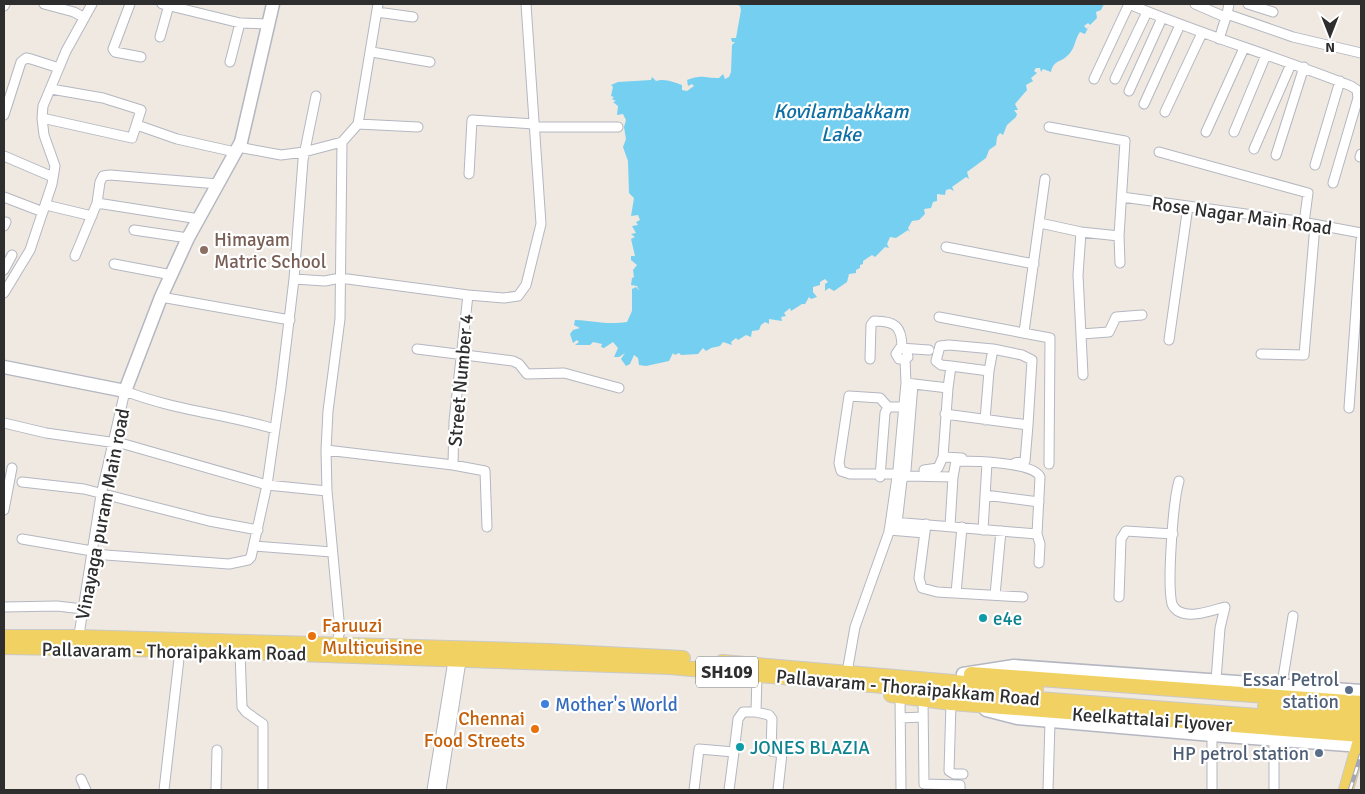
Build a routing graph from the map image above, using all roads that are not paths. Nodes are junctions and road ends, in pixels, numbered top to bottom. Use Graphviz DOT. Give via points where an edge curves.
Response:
graph roads {
  1 [pos="44,4"];
  2 [pos="92,4"];
  3 [pos="130,4"];
  4 [pos="165,4"];
  5 [pos="273,4"];
  6 [pos="526,4"];
  7 [pos="1194,4"];
  8 [pos="1229,4"];
  9 [pos="1248,4"];
  10 [pos="378,8"];
  11 [pos="1147,12"];
  12 [pos="1273,12"];
  13 [pos="1226,15"];
  14 [pos="83,17"];
  15 [pos="413,17"];
  16 [pos="1162,18"];
  17 [pos="240,23"];
  18 [pos="268,24"];
  19 [pos="1180,25"];
  20 [pos="1202,33"];
  21 [pos="160,37"];
  22 [pos="1219,39"];
  23 [pos="1244,48"];
  24 [pos="372,52"];
  25 [pos="1361,53"];
  26 [pos="1266,55"];
  27 [pos="141,57"];
  28 [pos="230,62"];
  29 [pos="430,62"];
  30 [pos="1291,64"];
  31 [pos="1304,67"];
  32 [pos="59,68"];
  33 [pos="1094,79"];
  34 [pos="1115,79"];
  35 [pos="1340,82"];
  36 [pos="51,89"];
  37 [pos="1130,91"];
  38 [pos="316,96"];
  39 [pos="1360,99"];
  40 [pos="1144,104"];
  41 [pos="1165,112"];
  42 [pos="4,115"];
  43 [pos="42,118"];
  44 [pos="358,124"];
  45 [pos="136,125"];
  46 [pos="534,126"];
  47 [pos="418,127"];
  48 [pos="618,127"];
  49 [pos="1049,127"];
  50 [pos="1206,132"];
  51 [pos="1234,132"];
  52 [pos="342,142"];
  53 [pos="237,149"];
  54 [pos="1254,149"];
  55 [pos="304,152"];
  56 [pos="1159,152"];
  57 [pos="1276,155"];
  58 [pos="4,156"];
  59 [pos="1315,165"];
  60 [pos="469,174"];
  61 [pos="53,177"];
  62 [pos="1045,179"];
  63 [pos="1333,183"];
  64 [pos="218,184"];
  65 [pos="4,197"];
  66 [pos="1122,197"];
  67 [pos="97,203"];
  68 [pos="1188,206"];
  69 [pos="45,208"];
  70 [pos="92,216"];
  71 [pos="199,218"];
  72 [pos="1040,223"];
  73 [pos="1304,223"];
  74 [pos="1316,224"];
  75 [pos="134,230"];
  76 [pos="1081,232"];
  77 [pos="1361,233"];
  78 [pos="1119,236"];
  79 [pos="188,238"];
  80 [pos="1361,240"];
  81 [pos="946,247"];
  82 [pos="12,255"];
  83 [pos="75,256"];
  84 [pos="1120,263"];
  85 [pos="114,264"];
  86 [pos="1034,264"];
  87 [pos="4,270"];
  88 [pos="172,275"];
  89 [pos="340,278"];
  90 [pos="294,279"];
  91 [pos="4,293"];
  92 [pos="468,295"];
  93 [pos="161,297"];
  94 [pos="1142,315"];
  95 [pos="939,317"];
  96 [pos="290,320"];
  97 [pos="1024,332"];
  98 [pos="1081,334"];
  99 [pos="1169,340"];
  100 [pos="904,348"];
  101 [pos="417,349"];
  102 [pos="993,349"];
  103 [pos="929,350"];
  104 [pos="461,354"];
  105 [pos="1261,354"];
  106 [pos="870,359"];
  107 [pos="4,366"];
  108 [pos="951,366"];
  109 [pos="989,371"];
  110 [pos="1083,375"];
  111 [pos="910,383"];
  112 [pos="619,388"];
  113 [pos="948,388"];
  114 [pos="125,391"];
  115 [pos="888,407"];
  116 [pos="904,407"];
  117 [pos="1348,408"];
  118 [pos="945,414"];
  119 [pos="985,420"];
  120 [pos="4,423"];
  121 [pos="1028,425"];
  122 [pos="275,429"];
  123 [pos="114,442"];
  124 [pos="326,450"];
  125 [pos="943,457"];
  126 [pos="987,462"];
  127 [pos="1049,464"];
  128 [pos="452,465"];
  129 [pos="12,468"];
  130 [pos="901,471"];
  131 [pos="880,475"];
  132 [pos="953,477"];
  133 [pos="1179,481"];
  134 [pos="22,482"];
  135 [pos="267,485"];
  136 [pos="327,491"];
  137 [pos="101,495"];
  138 [pos="985,495"];
  139 [pos="1039,502"];
  140 [pos="4,510"];
  141 [pos="892,525"];
  142 [pos="950,526"];
  143 [pos="487,527"];
  144 [pos="962,527"];
  145 [pos="926,528"];
  146 [pos="258,530"];
  147 [pos="983,530"];
  148 [pos="1001,531"];
  149 [pos="1037,534"];
  150 [pos="1173,534"];
  151 [pos="22,539"];
  152 [pos="254,546"];
  153 [pos="92,552"];
  154 [pos="332,552"];
  155 [pos="1039,563"];
  156 [pos="956,593"];
  157 [pos="995,596"];
  158 [pos="1023,597"];
  159 [pos="1119,597"];
  160 [pos="4,607"];
  161 [pos="83,610"];
  162 [pos="1293,616"];
  163 [pos="4,637"];
  164 [pos="78,643"];
  165 [pos="336,645"];
  166 [pos="4,647"];
  167 [pos="321,649"];
  168 [pos="180,650"];
  169 [pos="240,652"];
  170 [pos="457,661"];
  171 [pos="868,674"];
  172 [pos="964,674"];
  173 [pos="758,675"];
  174 [pos="849,680"];
  175 [pos="1216,680"];
  176 [pos="1282,684"];
  177 [pos="1361,691"];
  178 [pos="900,697"];
  179 [pos="923,700"];
  180 [pos="951,703"];
  181 [pos="1361,703"];
  182 [pos="967,704"];
  183 [pos="756,712"];
  184 [pos="1361,713"];
  185 [pos="923,717"];
  186 [pos="900,718"];
  187 [pos="1050,721"];
  188 [pos="1361,724"];
  189 [pos="1212,736"];
  190 [pos="1274,740"];
  191 [pos="1361,741"];
  192 [pos="217,750"];
  193 [pos="734,752"];
  194 [pos="1361,770"];
  195 [pos="964,774"];
  196 [pos="81,779"];
  197 [pos="86,790"];
  198 [pos="164,790"];
  199 [pos="216,790"];
  200 [pos="263,790"];
  201 [pos="432,790"];
  202 [pos="441,790"];
  203 [pos="694,790"];
  204 [pos="729,790"];
  205 [pos="778,790"];
  206 [pos="901,790"];
  207 [pos="960,790"];
  208 [pos="1048,790"];
  209 [pos="1212,790"];
  210 [pos="1274,790"];
  211 [pos="1346,790"];
  212 [pos="1355,790"];
  1 -- 14 [label="street"];
  2 -- 14 [label="street"];
  3 -- 27 [label="street" via="113,49"];
  4 -- 17 [label="street"];
  4 -- 21 [label="street"];
  5 -- 18 [label="street"];
  6 -- 46 [label="street"];
  7 -- 13 [label="street"];
  8 -- 13 [label="street"];
  9 -- 12 [label="street"];
  10 -- 15 [label="street"];
  10 -- 24 [label="street"];
  11 -- 16 [label="street"];
  11 -- 33 [label="street" via="1129,4"];
  11 -- 34 [label="street"];
  13 -- 22 [label="street"];
  13 -- 25 [label="street" via="1293,37"];
  14 -- 32 [label="street"];
  16 -- 19 [label="street"];
  16 -- 37 [label="street"];
  17 -- 18 [label="street"];
  17 -- 28 [label="street"];
  18 -- 53 [label="street"];
  19 -- 20 [label="street"];
  19 -- 40 [label="street"];
  20 -- 22 [label="street"];
  20 -- 41 [label="street"];
  22 -- 23 [label="street"];
  23 -- 26 [label="street"];
  23 -- 50 [label="street"];
  24 -- 29 [label="street"];
  24 -- 44 [label="street"];
  26 -- 30 [label="street"];
  26 -- 51 [label="street"];
  30 -- 31 [label="street"];
  30 -- 54 [label="street"];
  31 -- 35 [label="street"];
  31 -- 57 [label="street"];
  32 -- 36 [label="street"];
  32 -- 42 [label="street" via="26,58 21,62"];
  35 -- 39 [label="street" via="1357,90"];
  35 -- 59 [label="street"];
  36 -- 43 [label="street" via="43,106"];
  36 -- 45 [label="street" via="103,98 141,110"];
  38 -- 55 [label="street"];
  39 -- 63 [label="street"];
  43 -- 45 [label="street" via="132,138"];
  43 -- 61 [label="street" via="44,135 55,166"];
  44 -- 47 [label="street"];
  44 -- 52 [label="street"];
  45 -- 53 [label="street" via="177,139"];
  46 -- 48 [label="street"];
  46 -- 60 [label="street" via="472,120"];
  46 -- 92 [label="street" via="541,224 526,285 518,296"];
  49 -- 66 [label="street" via="1126,141"];
  52 -- 55 [label="street"];
  52 -- 89 [label="street"];
  53 -- 55 [label="street" via="281,155"];
  53 -- 64 [label="street"];
  55 -- 90 [label="street"];
  56 -- 73 [label="street" via="1308,193"];
  58 -- 61 [label="street"];
  61 -- 69 [label="street"];
  62 -- 72 [label="street"];
  64 -- 67 [label="street" via="103,176"];
  64 -- 71 [label="street"];
  65 -- 69 [label="street"];
  66 -- 68 [label="street, Rose Nagar Main Road"];
  66 -- 78 [label="street"];
  67 -- 70 [label="street"];
  67 -- 71 [label="street"];
  68 -- 73 [label="street, Rose Nagar Main Road"];
  68 -- 99 [label="street"];
  69 -- 70 [label="street"];
  69 -- 91 [label="street" via="30,250"];
  70 -- 83 [label="street"];
  71 -- 79 [label="street"];
  72 -- 76 [label="street"];
  72 -- 86 [label="street"];
  73 -- 74 [label="street, Rose Nagar Main Road"];
  74 -- 77 [label="street, Rose Nagar Main Road"];
  74 -- 105 [label="street" via="1304,354"];
  75 -- 79 [label="street"];
  76 -- 78 [label="street"];
  76 -- 98 [label="street" via="1078,276"];
  78 -- 84 [label="street"];
  79 -- 88 [label="street"];
  80 -- 117 [label="street"];
  81 -- 86 [label="street"];
  82 -- 87 [label="street"];
  85 -- 88 [label="street"];
  86 -- 97 [label="street"];
  88 -- 93 [label="street"];
  89 -- 90 [label="street" via="325,281"];
  89 -- 92 [label="street"];
  89 -- 124 [label="street" via="340,326"];
  90 -- 96 [label="street"];
  92 -- 104 [label="street, Street Number 4"];
  93 -- 96 [label="street"];
  93 -- 114 [label="street"];
  94 -- 98 [label="street" via="1116,317 1109,332"];
  95 -- 97 [label="street"];
  96 -- 122 [label="street"];
  97 -- 127 [label="street" via="1050,338"];
  98 -- 110 [label="street"];
  100 -- 103 [label="street"];
  100 -- 106 [label="street" via="896,326 890,321 874,321 871,325"];
  100 -- 111 [label="street" via="897,350 897,356 905,359"];
  101 -- 104 [label="street"];
  102 -- 108 [label="street" via="940,346 936,361"];
  102 -- 109 [label="street"];
  102 -- 121 [label="street" via="1022,354 1032,360"];
  104 -- 112 [label="street" via="512,361 528,374 564,373"];
  104 -- 128 [label="street, Street Number 4"];
  107 -- 114 [label="street"];
  108 -- 109 [label="street"];
  108 -- 113 [label="street"];
  109 -- 119 [label="street"];
  111 -- 113 [label="street"];
  111 -- 116 [label="street"];
  111 -- 130 [label="street"];
  113 -- 118 [label="street"];
  114 -- 122 [label="street"];
  114 -- 123 [label="street, Vinayaga puram Main road"];
  115 -- 116 [label="street"];
  115 -- 131 [label="street"];
  115 -- 131 [label="street" via="880,398 849,396 839,463 841,471 850,474"];
  116 -- 130 [label="street"];
  118 -- 119 [label="street"];
  118 -- 125 [label="street"];
  119 -- 121 [label="street"];
  120 -- 123 [label="street"];
  121 -- 125 [label="street" via="1024,463"];
  122 -- 135 [label="street"];
  123 -- 135 [label="street"];
  123 -- 137 [label="street, Vinayaga puram Main road"];
  124 -- 128 [label="street"];
  124 -- 136 [label="street"];
  125 -- 130 [label="street" via="938,468"];
  126 -- 132 [label="street" via="956,461"];
  126 -- 138 [label="street"];
  126 -- 139 [label="street" via="1037,471 1040,477"];
  128 -- 143 [label="street" via="485,471"];
  129 -- 140 [label="street"];
  130 -- 131 [label="street"];
  130 -- 141 [label="street"];
  132 -- 141 [label="street" via="905,476"];
  132 -- 142 [label="street"];
  133 -- 150 [label="street"];
  134 -- 137 [label="street" via="84,489"];
  135 -- 136 [label="street"];
  135 -- 146 [label="street"];
  136 -- 154 [label="street"];
  137 -- 146 [label="street"];
  137 -- 153 [label="street, Vinayaga puram Main road"];
  138 -- 139 [label="street"];
  138 -- 147 [label="street"];
  139 -- 149 [label="street"];
  141 -- 145 [label="street"];
  141 -- 174 [label="street" via="855,627"];
  142 -- 144 [label="street"];
  142 -- 145 [label="street"];
  144 -- 147 [label="street"];
  144 -- 156 [label="street"];
  145 -- 156 [label="street" via="919,578 922,588"];
  146 -- 152 [label="street"];
  147 -- 148 [label="street"];
  148 -- 149 [label="street"];
  148 -- 157 [label="street"];
  149 -- 155 [label="street"];
  150 -- 159 [label="street" via="1132,531 1123,534"];
  150 -- 175 [label="street" via="1170,590 1173,606 1180,612 1194,613 1225,606"];
  151 -- 153 [label="street"];
  152 -- 153 [label="street" via="248,560 229,564"];
  152 -- 154 [label="street"];
  153 -- 161 [label="street, Vinayaga puram Main road"];
  154 -- 165 [label="street" via="340,631"];
  156 -- 157 [label="street"];
  157 -- 158 [label="street"];
  160 -- 161 [label="street" via="57,606"];
  161 -- 164 [label="street, Vinayaga puram Main road"];
  162 -- 176 [label="street"];
  163 -- 164 [label="main road, Pallavaram - Thoraipakkam Road / SH109"];
  164 -- 166 [label="main road, Pallavaram - Thoraipakkam Road / SH109"];
  164 -- 167 [label="main road, Pallavaram - Thoraipakkam Road / SH109"];
  164 -- 168 [label="main road, Pallavaram - Thoraipakkam Road / SH109"];
  165 -- 167 [label="main road, Pallavaram - Thoraipakkam Road / SH109"];
  165 -- 174 [label="main road, Pallavaram - Thoraipakkam Road / SH109" via="666,657"];
  167 -- 169 [label="main road, Pallavaram - Thoraipakkam Road / SH109"];
  167 -- 170 [label="main road, Pallavaram - Thoraipakkam Road / SH109"];
  168 -- 169 [label="main road, Pallavaram - Thoraipakkam Road / SH109"];
  168 -- 198 [label="street"];
  169 -- 200 [label="street" via="242,706 263,724"];
  170 -- 173 [label="main road, Pallavaram - Thoraipakkam Road / SH109" via="670,666"];
  170 -- 201 [label="street"];
  170 -- 202 [label="street"];
  171 -- 172 [label="main road, Keelkattalai Flyover"];
  171 -- 174 [label="main road, Pallavaram - Thoraipakkam Road / SH109"];
  171 -- 184 [label="main road, Pallavaram - Thoraipakkam Road / SH109"];
  172 -- 175 [label="street" via="1014,666"];
  172 -- 181 [label="main road, Keelkattalai Flyover"];
  173 -- 174 [label="main road, Pallavaram - Thoraipakkam Road / SH109"];
  173 -- 183 [label="street"];
  174 -- 178 [label="main road, Keelkattalai Flyover"];
  174 -- 188 [label="main road, Pallavaram - Thoraipakkam Road / SH109"];
  175 -- 176 [label="street"];
  176 -- 177 [label="street"];
  178 -- 179 [label="main road, Keelkattalai Flyover"];
  178 -- 186 [label="street"];
  179 -- 180 [label="main road, Keelkattalai Flyover"];
  179 -- 185 [label="street"];
  180 -- 182 [label="main road, Keelkattalai Flyover"];
  180 -- 195 [label="street" via="949,771 950,774"];
  182 -- 187 [label="street" via="1017,718"];
  182 -- 191 [label="main road, Keelkattalai Flyover"];
  183 -- 193 [label="street" via="743,712 738,719"];
  183 -- 205 [label="street" via="772,719 771,751 782,754"];
  185 -- 186 [label="street"];
  185 -- 207 [label="street" via="924,784 960,785"];
  186 -- 206 [label="street"];
  187 -- 189 [label="street"];
  187 -- 208 [label="street"];
  189 -- 190 [label="street"];
  189 -- 209 [label="street"];
  190 -- 191 [label="street"];
  190 -- 210 [label="street"];
  191 -- 211 [label="main road"];
  192 -- 199 [label="street"];
  193 -- 203 [label="street" via="699,750"];
  193 -- 204 [label="street"];
  194 -- 212 [label="main road"];
  196 -- 197 [label="street"];
}
